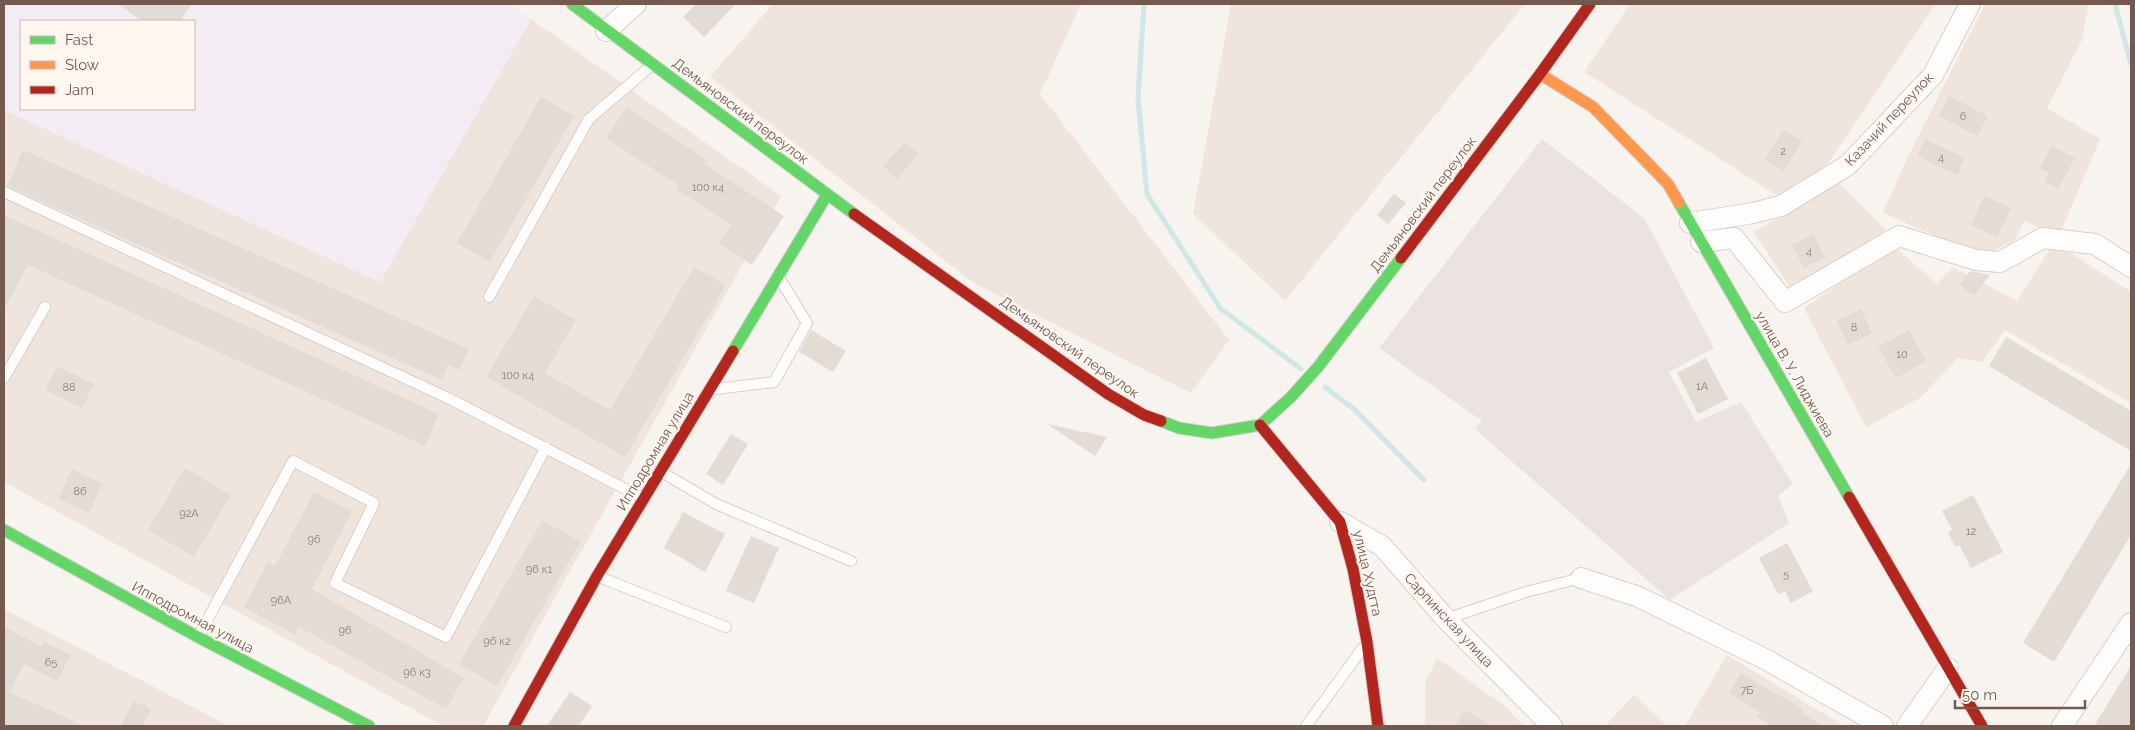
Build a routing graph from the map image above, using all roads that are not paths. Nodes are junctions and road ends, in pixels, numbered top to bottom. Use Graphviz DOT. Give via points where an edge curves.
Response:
graph roads {
  1 [pos="572,4"];
  2 [pos="636,4"];
  3 [pos="1590,4"];
  4 [pos="1970,4"];
  5 [pos="606,31"];
  6 [pos="653,64"];
  7 [pos="1540,74"];
  8 [pos="4,192"];
  9 [pos="827,195"];
  10 [pos="1690,223"];
  11 [pos="1701,242"];
  12 [pos="2131,268"];
  13 [pos="778,276"];
  14 [pos="489,297"];
  15 [pos="45,307"];
  16 [pos="4,378"];
  17 [pos="709,389"];
  18 [pos="1260,425"];
  19 [pos="546,446"];
  20 [pos="660,471"];
  21 [pos="644,498"];
  22 [pos="1340,522"];
  23 [pos="4,530"];
  24 [pos="851,561"];
  25 [pos="597,576"];
  26 [pos="1581,578"];
  27 [pos="1446,619"];
  28 [pos="2131,623"];
  29 [pos="726,627"];
  30 [pos="198,637"];
  31 [pos="1367,642"];
  32 [pos="1948,668"];
  33 [pos="369,726"];
  34 [pos="514,726"];
  35 [pos="1306,726"];
  36 [pos="1378,726"];
  37 [pos="1552,726"];
  38 [pos="1883,726"];
  39 [pos="1907,726"];
  40 [pos="1982,726"];
  41 [pos="2062,726"];
  1 -- 5 [label="main road, Демьяновский переулок"];
  2 -- 5 [label="street"];
  3 -- 7 [label="main road, Демьяновский переулок"];
  4 -- 10 [label="street, Казачий переулок" via="1933,75 1848,165 1781,206"];
  5 -- 6 [label="main road, Демьяновский переулок"];
  6 -- 9 [label="main road, Демьяновский переулок"];
  6 -- 14 [label="lane" via="589,119"];
  7 -- 10 [label="main road, улица В. У. Лиджиева" via="1593,107 1668,184"];
  7 -- 18 [label="main road, Демьяновский переулок" via="1318,367"];
  8 -- 19 [label="lane"];
  9 -- 13 [label="main road, Ипподромная улица"];
  9 -- 18 [label="main road, Демьяновский переулок" via="1108,394 1144,415 1179,428 1212,433"];
  10 -- 11 [label="main road, улица В. У. Лиджиева"];
  11 -- 12 [label="street" via="1734,238 1786,302 1898,236 1976,260 2000,262 2043,238 2094,244"];
  11 -- 32 [label="main road, улица В. У. Лиджиева"];
  13 -- 17 [label="main road, Ипподромная улица"];
  13 -- 17 [label="lane" via="807,323 774,382"];
  15 -- 16 [label="lane"];
  17 -- 20 [label="main road, Ипподромная улица"];
  18 -- 22 [label="main road, улица Худгта"];
  19 -- 21 [label="lane"];
  19 -- 30 [label="lane" via="446,637 335,582 374,503 293,461"];
  20 -- 21 [label="main road, Ипподромная улица"];
  20 -- 24 [label="lane" via="716,504"];
  21 -- 25 [label="main road, Ипподромная улица"];
  22 -- 27 [label="street, Сарпинская улица" via="1382,546"];
  22 -- 31 [label="main road, улица Худгта"];
  23 -- 30 [label="main road, Ипподромная улица"];
  25 -- 29 [label="lane"];
  25 -- 34 [label="main road, Ипподромная улица"];
  26 -- 27 [label="lane" via="1526,592"];
  26 -- 38 [label="street" via="1656,605 1765,659"];
  27 -- 37 [label="street, Сарпинская улица"];
  28 -- 41 [label="street"];
  30 -- 33 [label="main road, Ипподромная улица"];
  31 -- 35 [label="lane"];
  31 -- 36 [label="main road, улица Худгта"];
  32 -- 39 [label="street"];
  32 -- 40 [label="main road, улица В. У. Лиджиева"];
}
